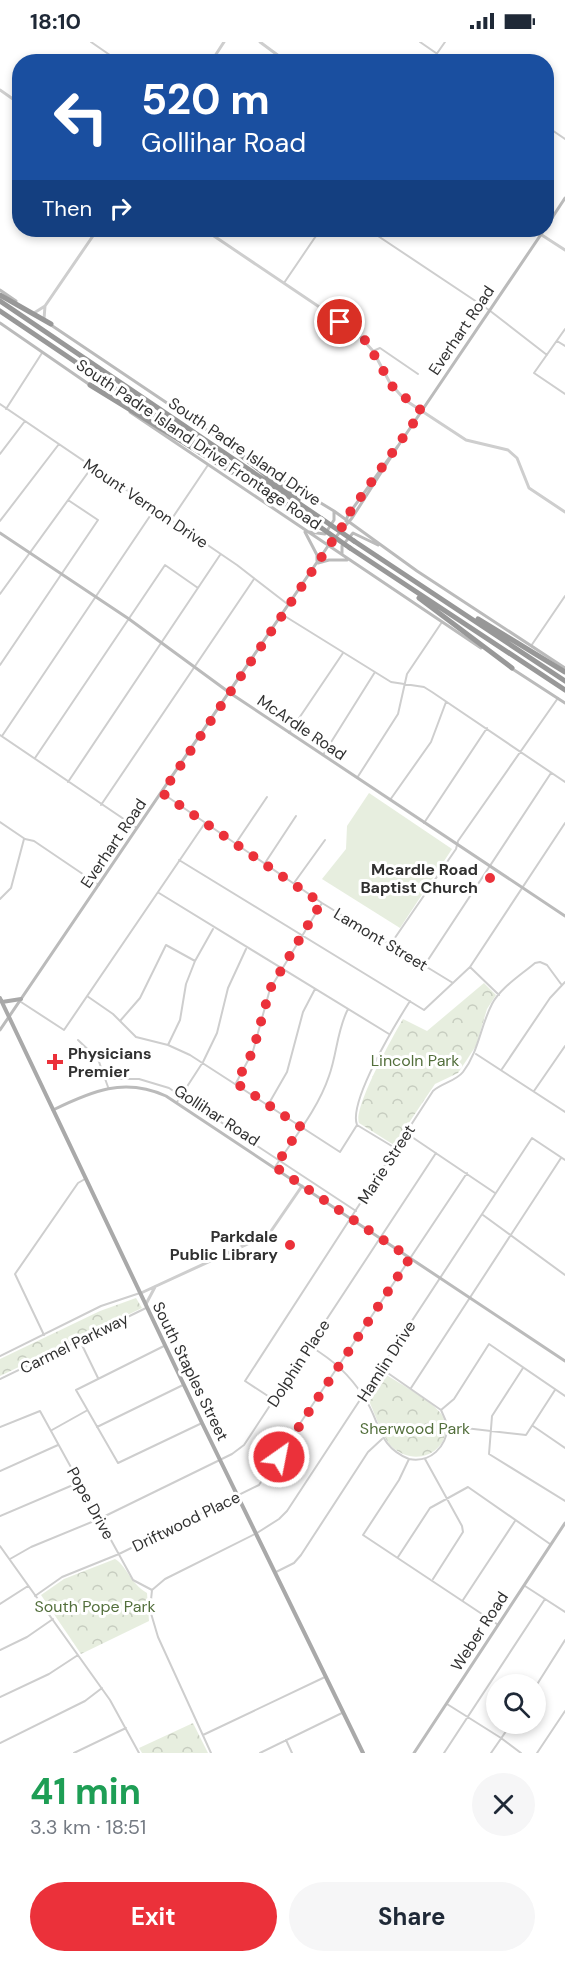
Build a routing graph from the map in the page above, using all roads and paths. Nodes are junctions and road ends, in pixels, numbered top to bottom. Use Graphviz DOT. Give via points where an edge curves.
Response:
graph roads {
  1 [pos="91,42"];
  2 [pos="260,42"];
  3 [pos="420,42"];
  4 [pos="445,42"];
  5 [pos="436,53"];
  6 [pos="108,54"];
  7 [pos="276,54"];
  8 [pos="564,201"];
  9 [pos="554,215"];
  10 [pos="93,237"];
  11 [pos="215,237"];
  12 [pos="315,237"];
  13 [pos="380,237"];
  14 [pos="539,237"];
  15 [pos="546,237"];
  16 [pos="565,250"];
  17 [pos="284,284"];
  18 [pos="0,290"];
  19 [pos="0,296"];
  20 [pos="0,301"];
  21 [pos="45,306"];
  22 [pos="489,310"];
  23 [pos="0,311"];
  24 [pos="33,314"];
  25 [pos="44,320"];
  26 [pos="0,323"];
  27 [pos="51,324"];
  28 [pos="565,328"];
  29 [pos="557,340"];
  30 [pos="565,346"];
  31 [pos="373,351"];
  32 [pos="43,352"];
  33 [pos="547,355"];
  34 [pos="418,374"];
  35 [pos="90,385"];
  36 [pos="565,394"];
  37 [pos="0,404"];
  38 [pos="6,409"];
  39 [pos="422,411"];
  40 [pos="25,421"];
  41 [pos="224,442"];
  42 [pos="59,444"];
  43 [pos="0,454"];
  44 [pos="208,464"];
  45 [pos="92,467"];
  46 [pos="68,500"];
  47 [pos="155,509"];
  48 [pos="293,509"];
  49 [pos="334,511"];
  50 [pos="565,512"];
  51 [pos="321,519"];
  52 [pos="171,520"];
  53 [pos="0,521"];
  54 [pos="346,521"];
  55 [pos="304,530"];
  56 [pos="0,533"];
  57 [pos="327,546"];
  58 [pos="29,552"];
  59 [pos="221,554"];
  60 [pos="392,554"];
  61 [pos="342,556"];
  62 [pos="349,560"];
  63 [pos="316,564"];
  64 [pos="374,565"];
  65 [pos="62,573"];
  66 [pos="254,579"];
  67 [pos="199,588"];
  68 [pos="0,594"];
  69 [pos="95,596"];
  70 [pos="565,596"];
  71 [pos="290,606"];
  72 [pos="283,615"];
  73 [pos="468,616"];
  74 [pos="129,619"];
  75 [pos="442,622"];
  76 [pos="163,643"];
  77 [pos="531,646"];
  78 [pos="344,652"];
  79 [pos="0,665"];
  80 [pos="195,668"];
  81 [pos="512,668"];
  82 [pos="565,670"];
  83 [pos="375,672"];
  84 [pos="565,681"];
  85 [pos="405,686"];
  86 [pos="565,690"];
  87 [pos="230,693"];
  88 [pos="558,698"];
  89 [pos="446,702"];
  90 [pos="565,703"];
  91 [pos="487,728"];
  92 [pos="289,733"];
  93 [pos="1,736"];
  94 [pos="520,752"];
  95 [pos="323,755"];
  96 [pos="35,758"];
  97 [pos="551,773"];
  98 [pos="357,778"];
  99 [pos="68,782"];
  100 [pos="565,782"];
  101 [pos="162,793"];
  102 [pos="267,797"];
  103 [pos="390,800"];
  104 [pos="101,805"];
  105 [pos="296,816"];
  106 [pos="0,822"];
  107 [pos="205,823"];
  108 [pos="424,823"];
  109 [pos="565,823"];
  110 [pos="137,828"];
  111 [pos="25,838"];
  112 [pos="324,840"];
  113 [pos="236,843"];
  114 [pos="457,844"];
  115 [pos="179,860"];
  116 [pos="265,863"];
  117 [pos="489,866"];
  118 [pos="294,883"];
  119 [pos="99,885"];
  120 [pos="522,887"];
  121 [pos="158,892"];
  122 [pos="0,899"];
  123 [pos="321,903"];
  124 [pos="565,916"];
  125 [pos="214,928"];
  126 [pos="303,935"];
  127 [pos="390,945"];
  128 [pos="246,949"];
  129 [pos="195,961"];
  130 [pos="424,966"];
  131 [pos="470,967"];
  132 [pos="282,969"];
  133 [pos="453,983"];
  134 [pos="563,983"];
  135 [pos="315,989"];
  136 [pos="499,994"];
  137 [pos="87,996"];
  138 [pos="1,1000"];
  139 [pos="20,1000"];
  140 [pos="410,1001"];
  141 [pos="348,1009"];
  142 [pos="9,1016"];
  143 [pos="120,1020"];
  144 [pos="0,1030"];
  145 [pos="389,1034"];
  146 [pos="78,1040"];
  147 [pos="168,1045"];
  148 [pos="565,1046"];
  149 [pos="476,1054"];
  150 [pos="203,1062"];
  151 [pos="501,1069"];
  152 [pos="106,1079"];
  153 [pos="236,1083"];
  154 [pos="108,1087"];
  155 [pos="534,1091"];
  156 [pos="181,1095"];
  157 [pos="177,1102"];
  158 [pos="268,1105"];
  159 [pos="52,1110"];
  160 [pos="565,1112"];
  161 [pos="357,1125"];
  162 [pos="301,1127"];
  163 [pos="236,1132"];
  164 [pos="406,1133"];
  165 [pos="232,1139"];
  166 [pos="394,1148"];
  167 [pos="436,1153"];
  168 [pos="561,1158"];
  169 [pos="565,1160"];
  170 [pos="279,1161"];
  171 [pos="275,1167"];
  172 [pos="467,1173"];
  173 [pos="300,1174"];
  174 [pos="86,1179"];
  175 [pos="296,1181"];
  176 [pos="302,1186"];
  177 [pos="495,1193"];
  178 [pos="334,1197"];
  179 [pos="329,1204"];
  180 [pos="356,1211"];
  181 [pos="482,1214"];
  182 [pos="351,1219"];
  183 [pos="511,1233"];
  184 [pos="381,1237"];
  185 [pos="410,1258"];
  186 [pos="565,1275"];
  187 [pos="440,1278"];
  188 [pos="156,1286"];
  189 [pos="141,1293"];
  190 [pos="469,1299"];
  191 [pos="146,1306"];
  192 [pos="44,1335"];
  193 [pos="80,1341"];
  194 [pos="166,1346"];
  195 [pos="310,1346"];
  196 [pos="0,1356"];
  197 [pos="565,1361"];
  198 [pos="340,1365"];
  199 [pos="523,1368"];
  200 [pos="381,1369"];
  201 [pos="98,1378"];
  202 [pos="0,1379"];
  203 [pos="184,1384"];
  204 [pos="411,1388"];
  205 [pos="556,1390"];
  206 [pos="363,1395"];
  207 [pos="565,1396"];
  208 [pos="274,1401"];
  209 [pos="87,1410"];
  210 [pos="441,1410"];
  211 [pos="202,1423"];
  212 [pos="448,1426"];
  213 [pos="533,1426"];
  214 [pos="0,1427"];
  215 [pos="97,1427"];
  216 [pos="52,1430"];
  217 [pos="491,1431"];
  218 [pos="382,1439"];
  219 [pos="58,1445"];
  220 [pos="565,1448"];
  221 [pos="221,1459"];
  222 [pos="409,1459"];
  223 [pos="425,1459"];
  224 [pos="0,1470"];
  225 [pos="80,1482"];
  226 [pos="239,1496"];
  227 [pos="447,1497"];
  228 [pos="565,1501"];
  229 [pos="0,1516"];
  230 [pos="99,1519"];
  231 [pos="515,1521"];
  232 [pos="565,1523"];
  233 [pos="257,1533"];
  234 [pos="550,1544"];
  235 [pos="0,1546"];
  236 [pos="6,1554"];
  237 [pos="119,1554"];
  238 [pos="0,1557"];
  239 [pos="398,1557"];
  240 [pos="10,1559"];
  241 [pos="276,1572"];
  242 [pos="432,1580"];
  243 [pos="28,1586"];
  244 [pos="525,1586"];
  245 [pos="152,1590"];
  246 [pos="35,1596"];
  247 [pos="545,1599"];
  248 [pos="463,1600"];
  249 [pos="0,1604"];
  250 [pos="565,1612"];
  251 [pos="53,1619"];
  252 [pos="497,1624"];
  253 [pos="565,1640"];
  254 [pos="0,1650"];
  255 [pos="78,1655"];
  256 [pos="544,1674"];
  257 [pos="326,1677"];
  258 [pos="102,1688"];
  259 [pos="0,1697"];
  260 [pos="447,1704"];
  261 [pos="565,1711"];
  262 [pos="344,1712"];
  263 [pos="467,1717"];
  264 [pos="126,1728"];
  265 [pos="504,1734"];
  266 [pos="203,1735"];
  267 [pos="501,1738"];
  268 [pos="286,1740"];
  269 [pos="0,1743"];
  270 [pos="74,1753"];
  271 [pos="138,1753"];
  272 [pos="212,1753"];
  273 [pos="260,1753"];
  274 [pos="292,1753"];
  275 [pos="363,1753"];
  276 [pos="414,1753"];
  277 [pos="444,1753"];
  278 [pos="491,1753"];
  279 [pos="521,1753"];
  280 [pos="537,1753"];
  1 -- 6 [label="street"];
  2 -- 7 [label="street"];
  3 -- 5 [label="street"];
  4 -- 5 [label="street"];
  8 -- 9 [label="main road, Everhart Road"];
  10 -- 21 [label="street"];
  11 -- 17 [label="street"];
  12 -- 17 [label="street"];
  13 -- 22 [label="street"];
  14 -- 22 [label="main road, Everhart Road"];
  15 -- 16 [label="street"];
  17 -- 31 [label="street" via="355,331"];
  18 -- 24 [label="main road, South Padre Island Drive Frontage Road"];
  19 -- 27 [label="highway"];
  20 -- 51 [label="highway, South Padre Island Drive"];
  21 -- 24 [label="street"];
  21 -- 25 [label="street"];
  22 -- 33 [label="street"];
  22 -- 39 [label="main road, Everhart Road"];
  23 -- 48 [label="highway, South Padre Island Drive"];
  24 -- 25 [label="main road, South Padre Island Drive Frontage Road"];
  25 -- 27 [label="main road, South Padre Island Drive Frontage Road"];
  26 -- 32 [label="main road, South Padre Island Drive Frontage Road"];
  27 -- 41 [label="main road, South Padre Island Drive Frontage Road"];
  28 -- 29 [label="street"];
  29 -- 30 [label="street"];
  29 -- 33 [label="street"];
  31 -- 34 [label="street" via="380,348"];
  31 -- 39 [label="street" via="394,389"];
  32 -- 35 [label="main road, South Padre Island Drive Frontage Road"];
  32 -- 38 [label="street"];
  33 -- 36 [label="street" via="534,373"];
  35 -- 44 [label="main road, South Padre Island Drive Frontage Road"];
  35 -- 48 [label="highway"];
  37 -- 38 [label="street, Mount Vernon Drive"];
  38 -- 40 [label="street, Mount Vernon Drive"];
  39 -- 50 [label="street" via="470,442 508,450 517,458 529,488"];
  39 -- 54 [label="main road, Everhart Road"];
  40 -- 42 [label="street, Mount Vernon Drive"];
  40 -- 43 [label="street"];
  41 -- 49 [label="main road, South Padre Island Drive Frontage Road"];
  41 -- 51 [label="highway"];
  42 -- 45 [label="street, Mount Vernon Drive"];
  42 -- 53 [label="street"];
  44 -- 52 [label="street"];
  44 -- 55 [label="main road, South Padre Island Drive Frontage Road"];
  45 -- 46 [label="street"];
  45 -- 47 [label="street, Mount Vernon Drive"];
  46 -- 58 [label="street"];
  46 -- 65 [label="street" via="98,520"];
  47 -- 52 [label="street, Mount Vernon Drive"];
  47 -- 69 [label="street"];
  48 -- 64 [label="highway, South Padre Island Drive, bridge"];
  49 -- 54 [label="main road, South Padre Island Drive Frontage Road"];
  49 -- 55 [label="main road" via="335,518 325,534"];
  51 -- 73 [label="highway, South Padre Island Drive, bridge"];
  52 -- 59 [label="street, Mount Vernon Drive"];
  54 -- 57 [label="main road, Everhart Road"];
  54 -- 60 [label="main road, South Padre Island Drive Frontage Road"];
  55 -- 57 [label="main road, South Padre Island Drive Frontage Road"];
  55 -- 63 [label="main road" via="317,555"];
  56 -- 58 [label="main road, McArdle Road"];
  57 -- 61 [label="main road, South Padre Island Drive Frontage Road"];
  57 -- 63 [label="main road, Everhart Road"];
  58 -- 65 [label="main road, McArdle Road"];
  58 -- 68 [label="street"];
  59 -- 66 [label="street, Mount Vernon Drive"];
  59 -- 67 [label="street"];
  60 -- 61 [label="main road" via="353,533 342,546"];
  60 -- 77 [label="main road, South Padre Island Drive Frontage Road"];
  61 -- 62 [label="main road, South Padre Island Drive Frontage Road"];
  62 -- 63 [label="main road"];
  62 -- 75 [label="main road, South Padre Island Drive Frontage Road"];
  63 -- 71 [label="main road, Everhart Road"];
  64 -- 81 [label="highway"];
  64 -- 86 [label="highway, South Padre Island Drive"];
  65 -- 69 [label="main road, McArdle Road"];
  65 -- 79 [label="street"];
  66 -- 71 [label="street, Mount Vernon Drive"];
  66 -- 80 [label="street"];
  67 -- 74 [label="street" via="165,565"];
  67 -- 76 [label="street"];
  69 -- 74 [label="main road, McArdle Road"];
  69 -- 93 [label="street"];
  70 -- 77 [label="street"];
  71 -- 72 [label="main road, Everhart Road"];
  72 -- 78 [label="street"];
  72 -- 87 [label="main road, Everhart Road"];
  73 -- 82 [label="highway"];
  73 -- 84 [label="highway, South Padre Island Drive"];
  74 -- 76 [label="main road, McArdle Road"];
  74 -- 96 [label="street"];
  75 -- 81 [label="main road, South Padre Island Drive Frontage Road"];
  75 -- 85 [label="street" via="407,674"];
  76 -- 80 [label="main road, McArdle Road"];
  76 -- 99 [label="street"];
  77 -- 82 [label="main road, South Padre Island Drive Frontage Road"];
  78 -- 83 [label="street"];
  78 -- 92 [label="street"];
  80 -- 87 [label="main road, McArdle Road"];
  80 -- 104 [label="street"];
  81 -- 88 [label="main road, South Padre Island Drive Frontage Road"];
  83 -- 85 [label="street"];
  83 -- 95 [label="street"];
  85 -- 89 [label="street" via="424,687"];
  85 -- 98 [label="street" via="398,714"];
  87 -- 92 [label="main road, McArdle Road"];
  87 -- 101 [label="main road, Everhart Road"];
  88 -- 90 [label="main road, South Padre Island Drive Frontage Road"];
  88 -- 94 [label="street"];
  89 -- 91 [label="street"];
  89 -- 103 [label="street" via="430,742"];
  91 -- 94 [label="street"];
  91 -- 108 [label="street"];
  92 -- 95 [label="main road, McArdle Road"];
  93 -- 96 [label="street"];
  94 -- 97 [label="street"];
  94 -- 114 [label="street"];
  95 -- 98 [label="main road, McArdle Road"];
  96 -- 99 [label="street"];
  97 -- 100 [label="street"];
  97 -- 117 [label="street"];
  98 -- 103 [label="main road, McArdle Road"];
  99 -- 104 [label="street"];
  101 -- 107 [label="street, Lamont Street"];
  101 -- 110 [label="main road, Everhart Road"];
  102 -- 113 [label="street"];
  103 -- 108 [label="main road, McArdle Road"];
  104 -- 110 [label="street"];
  105 -- 116 [label="street"];
  106 -- 111 [label="street"];
  107 -- 113 [label="street, Lamont Street"];
  107 -- 115 [label="street"];
  108 -- 114 [label="main road, McArdle Road"];
  109 -- 120 [label="street"];
  110 -- 119 [label="main road, Everhart Road"];
  111 -- 119 [label="street"];
  111 -- 122 [label="street" via="11,888"];
  112 -- 118 [label="street"];
  113 -- 116 [label="street, Lamont Street"];
  114 -- 117 [label="main road, McArdle Road"];
  114 -- 127 [label="street"];
  115 -- 121 [label="street"];
  115 -- 126 [label="street"];
  116 -- 118 [label="street, Lamont Street"];
  117 -- 120 [label="main road, McArdle Road"];
  117 -- 130 [label="street"];
  118 -- 123 [label="street, Lamont Street"];
  119 -- 139 [label="main road, Everhart Road"];
  120 -- 124 [label="main road, McArdle Road"];
  120 -- 131 [label="street"];
  121 -- 125 [label="street"];
  121 -- 137 [label="street"];
  123 -- 126 [label="street"];
  123 -- 127 [label="street, Lamont Street"];
  125 -- 128 [label="street"];
  125 -- 129 [label="street"];
  126 -- 132 [label="street"];
  126 -- 140 [label="street"];
  127 -- 130 [label="street, Lamont Street"];
  128 -- 132 [label="street"];
  128 -- 150 [label="street"];
  129 -- 143 [label="street" via="166,945 140,998"];
  129 -- 147 [label="street" via="186,984 180,1020"];
  130 -- 133 [label="street, Lamont Street"];
  131 -- 133 [label="street"];
  131 -- 136 [label="street"];
  132 -- 135 [label="street"];
  132 -- 153 [label="street" via="266,1000 253,1051"];
  133 -- 140 [label="street" via="424,1010"];
  134 -- 136 [label="street, Marie Street" via="540,962"];
  134 -- 151 [label="street"];
  135 -- 141 [label="street"];
  135 -- 158 [label="street" via="303,1012 288,1072"];
  136 -- 149 [label="street, Marie Street"];
  137 -- 139 [label="street" via="64,1030"];
  137 -- 143 [label="street"];
  138 -- 139 [label="main road"];
  138 -- 142 [label="main road, South Staples Street"];
  139 -- 142 [label="main road, Everhart Road"];
  140 -- 145 [label="street"];
  141 -- 145 [label="street"];
  141 -- 162 [label="street" via="329,1075"];
  142 -- 144 [label="main road, Everhart Road"];
  142 -- 159 [label="main road, South Staples Street"];
  143 -- 147 [label="street" via="136,1037"];
  145 -- 161 [label="street" via="355,1113"];
  146 -- 152 [label="street" via="96,1057"];
  147 -- 150 [label="street"];
  148 -- 155 [label="street"];
  149 -- 151 [label="street"];
  149 -- 164 [label="street, Marie Street" via="461,1075 432,1091"];
  150 -- 153 [label="street"];
  150 -- 156 [label="street"];
  151 -- 155 [label="street"];
  152 -- 154 [label="street"];
  152 -- 156 [label="street" via="146,1080"];
  153 -- 158 [label="street"];
  154 -- 157 [label="main road, Gollihar Road" via="140,1087"];
  154 -- 159 [label="main road, Gollihar Road"];
  155 -- 160 [label="street"];
  156 -- 157 [label="street"];
  156 -- 163 [label="street"];
  157 -- 165 [label="main road, Gollihar Road"];
  158 -- 162 [label="street"];
  159 -- 174 [label="main road, South Staples Street"];
  161 -- 162 [label="street" via="340,1152"];
  161 -- 166 [label="street"];
  162 -- 170 [label="street"];
  163 -- 165 [label="street"];
  163 -- 170 [label="street"];
  164 -- 166 [label="street, Marie Street"];
  164 -- 167 [label="street"];
  165 -- 171 [label="main road, Gollihar Road"];
  166 -- 180 [label="street, Marie Street"];
  167 -- 172 [label="street"];
  167 -- 184 [label="street, Dolphin Place"];
  168 -- 169 [label="street"];
  168 -- 177 [label="street, Hamlin Drive" via="532,1138"];
  168 -- 183 [label="street"];
  170 -- 171 [label="street"];
  170 -- 173 [label="street"];
  171 -- 175 [label="main road, Gollihar Road"];
  172 -- 177 [label="street"];
  172 -- 185 [label="street, Driftwood Place"];
  173 -- 175 [label="street"];
  173 -- 178 [label="street"];
  174 -- 189 [label="main road, South Staples Street"];
  174 -- 192 [label="street" via="78,1183 15,1274"];
  175 -- 176 [label="main road, Gollihar Road"];
  176 -- 179 [label="main road, Gollihar Road"];
  176 -- 188 [label="street, Carmel Parkway" via="269,1234"];
  177 -- 181 [label="street, Hamlin Drive"];
  178 -- 179 [label="street"];
  178 -- 180 [label="street"];
  179 -- 182 [label="main road, Gollihar Road"];
  180 -- 182 [label="street, Marie Street"];
  181 -- 183 [label="street"];
  181 -- 187 [label="street, Hamlin Drive"];
  182 -- 184 [label="main road, Gollihar Road"];
  182 -- 208 [label="street, Marie Street" via="245,1381"];
  183 -- 186 [label="street" via="524,1247"];
  183 -- 190 [label="street"];
  184 -- 185 [label="main road, Gollihar Road"];
  184 -- 195 [label="street, Dolphin Place"];
  185 -- 187 [label="main road, Gollihar Road"];
  185 -- 198 [label="street, Driftwood Place"];
  187 -- 190 [label="main road, Gollihar Road"];
  187 -- 200 [label="street, Hamlin Drive"];
  188 -- 189 [label="street, Carmel Parkway"];
  188 -- 191 [label="street"];
  189 -- 191 [label="main road, South Staples Street"];
  189 -- 192 [label="street, Carmel Parkway" via="101,1306"];
  190 -- 197 [label="main road, Gollihar Road"];
  190 -- 204 [label="street"];
  191 -- 193 [label="street, Carmel Parkway"];
  191 -- 194 [label="main road, South Staples Street"];
  192 -- 196 [label="street, Carmel Parkway"];
  193 -- 201 [label="street"];
  193 -- 202 [label="street, Carmel Parkway"];
  194 -- 201 [label="street"];
  194 -- 203 [label="main road, South Staples Street"];
  195 -- 198 [label="street"];
  195 -- 208 [label="street, Dolphin Place"];
  198 -- 206 [label="street"];
  198 -- 226 [label="street, Driftwood Place" via="267,1475 259,1485"];
  199 -- 205 [label="street"];
  199 -- 210 [label="street" via="489,1344 454,1398"];
  199 -- 217 [label="street" via="495,1407"];
  200 -- 204 [label="street"];
  200 -- 206 [label="street, Hamlin Drive"];
  201 -- 209 [label="street" via="76,1390"];
  203 -- 211 [label="main road, South Staples Street"];
  203 -- 215 [label="street"];
  204 -- 210 [label="street"];
  205 -- 207 [label="street"];
  205 -- 213 [label="street"];
  206 -- 218 [label="street"];
  206 -- 233 [label="street, Hamlin Drive" via="287,1511"];
  208 -- 221 [label="street, Dolphin Place" via="244,1446"];
  209 -- 215 [label="street"];
  209 -- 216 [label="street"];
  210 -- 212 [label="street"];
  211 -- 215 [label="street" via="118,1463"];
  211 -- 221 [label="main road, South Staples Street"];
  212 -- 217 [label="street"];
  212 -- 223 [label="street" via="441,1446"];
  213 -- 217 [label="street" via="526,1435"];
  213 -- 220 [label="street"];
  214 -- 216 [label="street, Pope Drive" via="40,1411"];
  216 -- 219 [label="street, Pope Drive"];
  217 -- 228 [label="street" via="489,1454"];
  218 -- 222 [label="street" via="390,1449"];
  218 -- 241 [label="street" via="368,1452 301,1555"];
  219 -- 224 [label="street"];
  219 -- 225 [label="street, Pope Drive"];
  221 -- 226 [label="main road, South Staples Street"];
  221 -- 230 [label="street, Dolphin Place"];
  222 -- 223 [label="street"];
  222 -- 239 [label="street" via="363,1534"];
  223 -- 227 [label="street"];
  225 -- 229 [label="street"];
  225 -- 230 [label="street, Pope Drive"];
  226 -- 233 [label="main road, South Staples Street"];
  226 -- 237 [label="street, Driftwood Place"];
  227 -- 231 [label="street" via="468,1487"];
  227 -- 239 [label="street" via="430,1508"];
  227 -- 242 [label="street" via="463,1532"];
  230 -- 237 [label="street, Pope Drive"];
  230 -- 240 [label="street, Dolphin Place" via="58,1534"];
  231 -- 234 [label="street"];
  231 -- 248 [label="street"];
  232 -- 234 [label="main road, Weber Road"];
  233 -- 241 [label="main road, South Staples Street"];
  233 -- 245 [label="street, Hamlin Drive" via="165,1579"];
  234 -- 244 [label="main road, Weber Road"];
  235 -- 236 [label="street"];
  236 -- 238 [label="street"];
  236 -- 240 [label="street"];
  237 -- 245 [label="street, Pope Drive" via="133,1580"];
  237 -- 246 [label="street, Driftwood Place" via="62,1577"];
  239 -- 242 [label="street"];
  240 -- 243 [label="street"];
  241 -- 257 [label="main road, South Staples Street"];
  242 -- 248 [label="street"];
  243 -- 246 [label="street"];
  243 -- 249 [label="street"];
  244 -- 247 [label="street"];
  244 -- 252 [label="main road, Weber Road"];
  245 -- 266 [label="street" via="152,1620"];
  246 -- 251 [label="street"];
  247 -- 250 [label="street"];
  247 -- 263 [label="street"];
  248 -- 252 [label="street"];
  251 -- 254 [label="street"];
  251 -- 255 [label="street"];
  252 -- 260 [label="main road, Weber Road"];
  253 -- 256 [label="street"];
  255 -- 258 [label="street"];
  255 -- 259 [label="street"];
  257 -- 262 [label="main road, South Staples Street"];
  257 -- 266 [label="street"];
  258 -- 264 [label="street"];
  258 -- 269 [label="street" via="85,1701"];
  260 -- 263 [label="street"];
  260 -- 276 [label="main road, Weber Road"];
  261 -- 280 [label="street"];
  262 -- 268 [label="street"];
  262 -- 275 [label="main road, South Staples Street"];
  263 -- 267 [label="street"];
  263 -- 277 [label="street"];
  264 -- 270 [label="street"];
  264 -- 271 [label="street"];
  265 -- 267 [label="street"];
  266 -- 272 [label="street"];
  267 -- 278 [label="street"];
  267 -- 279 [label="street"];
  268 -- 273 [label="street"];
  268 -- 274 [label="street"];
}
